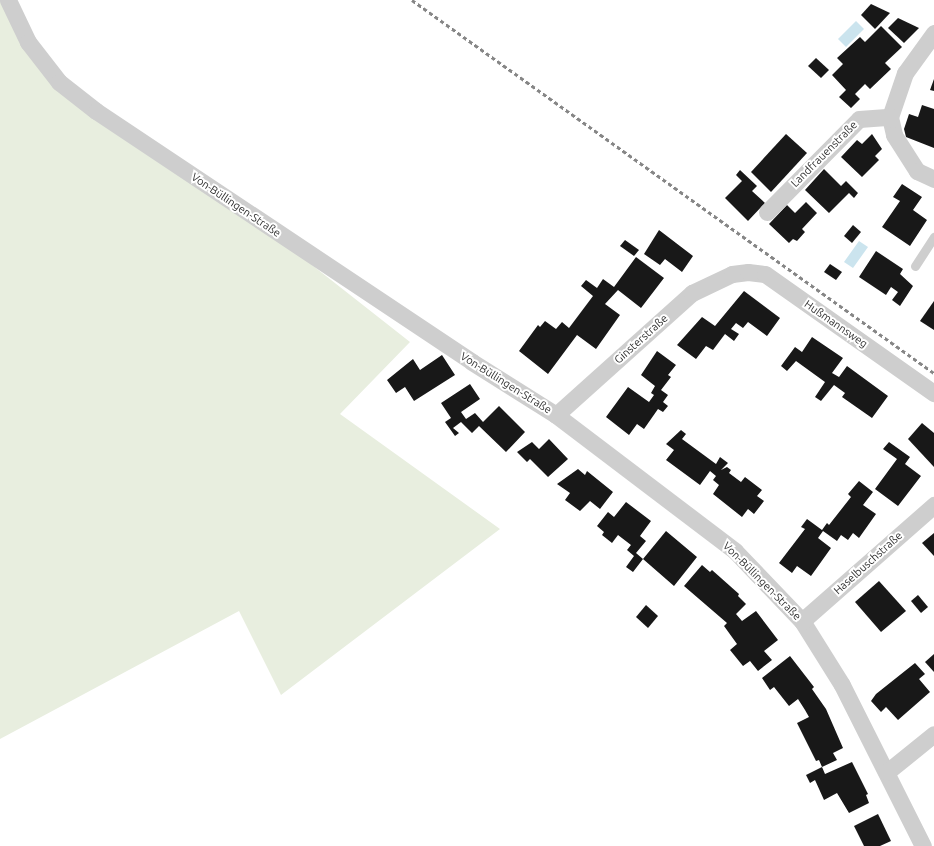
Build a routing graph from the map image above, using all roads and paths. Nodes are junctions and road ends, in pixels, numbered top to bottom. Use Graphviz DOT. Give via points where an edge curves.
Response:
graph roads {
  1 [pos="8,0"];
  2 [pos="934,33"];
  3 [pos="890,118"];
  4 [pos="934,179"];
  5 [pos="767,212"];
  6 [pos="934,238"];
  7 [pos="915,266"];
  8 [pos="732,274"];
  9 [pos="934,392"];
  10 [pos="556,415"];
  11 [pos="934,505"];
  12 [pos="802,621"];
  13 [pos="934,734"];
  14 [pos="887,772"];
  15 [pos="923,846"];
  1 -- 10 [label="street, Von-Büllingen-Straße" via="28,42 59,82 96,111 472,362"];
  2 -- 3 [label="street" via="905,73"];
  3 -- 4 [label="street" via="894,135 917,171"];
  3 -- 5 [label="street, Landfrauenstraße" via="859,119"];
  6 -- 7 [label="lane"];
  8 -- 9 [label="street, Hußmannsweg" via="765,274"];
  8 -- 10 [label="street, Ginsterstraße" via="692,293"];
  10 -- 12 [label="street, Von-Büllingen-Straße" via="735,550"];
  11 -- 12 [label="street, Haselbuschstraße"];
  12 -- 14 [label="street, Von-Büllingen-Straße" via="842,685"];
  13 -- 14 [label="street"];
  14 -- 15 [label="street, Von-Büllingen-Straße"];
}
